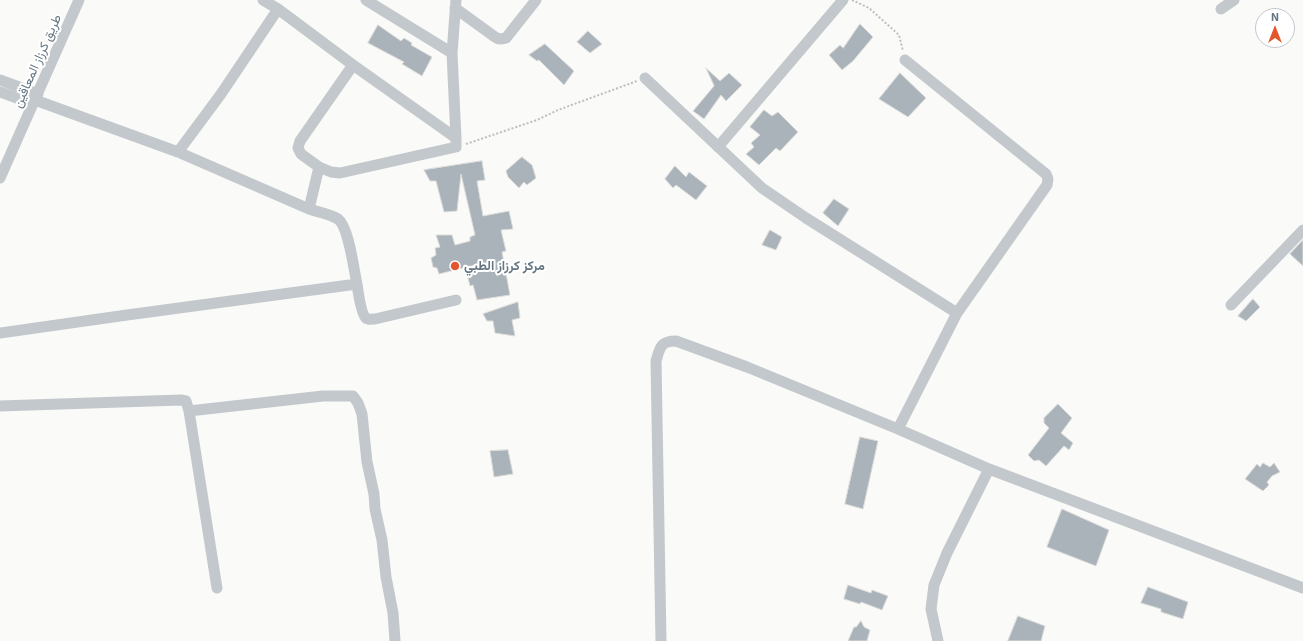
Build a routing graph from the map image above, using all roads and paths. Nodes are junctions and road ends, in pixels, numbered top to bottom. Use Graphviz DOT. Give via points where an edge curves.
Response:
graph roads {
  1 [pos="79,0"];
  2 [pos="263,0"];
  3 [pos="366,0"];
  4 [pos="536,0"];
  5 [pos="843,0"];
  6 [pos="849,0"];
  7 [pos="1234,0"];
  8 [pos="456,4"];
  9 [pos="278,9"];
  10 [pos="1221,9"];
  11 [pos="452,53"];
  12 [pos="905,60"];
  13 [pos="353,65"];
  14 [pos="645,78"];
  15 [pos="0,80"];
  16 [pos="0,92"];
  17 [pos="35,99"];
  18 [pos="456,142"];
  19 [pos="718,146"];
  20 [pos="178,152"];
  21 [pos="319,167"];
  22 [pos="0,178"];
  23 [pos="309,210"];
  24 [pos="1303,230"];
  25 [pos="357,284"];
  26 [pos="456,300"];
  27 [pos="1231,305"];
  28 [pos="957,313"];
  29 [pos="0,333"];
  30 [pos="0,406"];
  31 [pos="189,411"];
  32 [pos="898,429"];
  33 [pos="989,469"];
  34 [pos="217,588"];
  35 [pos="1303,588"];
  36 [pos="395,641"];
  37 [pos="661,641"];
  38 [pos="938,641"];
  1 -- 17 [label="street, طريق كرزاز المعاقين"];
  2 -- 9 [label="street"];
  3 -- 11 [label="street"];
  4 -- 8 [label="street" via="506,38 502,39 495,37"];
  5 -- 19 [label="street"];
  6 -- 12 [label="path" via="869,8 899,35"];
  7 -- 10 [label="street"];
  8 -- 11 [label="street"];
  9 -- 13 [label="street"];
  9 -- 20 [label="street" via="221,94"];
  11 -- 18 [label="street"];
  12 -- 28 [label="street" via="1046,174 1048,179 1047,185"];
  13 -- 18 [label="street"];
  13 -- 21 [label="street" via="300,141 298,148 301,154"];
  14 -- 18 [label="path" via="558,110 538,120"];
  14 -- 19 [label="street"];
  15 -- 17 [label="street"];
  16 -- 17 [label="street"];
  17 -- 20 [label="street"];
  17 -- 22 [label="street, طريق كرزاز المعاقين"];
  18 -- 21 [label="street" via="340,173"];
  19 -- 28 [label="street" via="762,188"];
  20 -- 23 [label="street"];
  21 -- 23 [label="street"];
  23 -- 25 [label="street" via="338,219 342,223 348,239"];
  24 -- 27 [label="street"];
  25 -- 26 [label="street" via="364,316 370,320"];
  25 -- 29 [label="street"];
  28 -- 32 [label="street"];
  30 -- 31 [label="street" via="181,400 186,402"];
  31 -- 34 [label="street"];
  31 -- 36 [label="street" via="323,396 353,396 362,414 367,462 393,613"];
  32 -- 33 [label="street"];
  32 -- 37 [label="street" via="747,367 676,341 664,343 660,347 656,361"];
  33 -- 35 [label="street"];
  33 -- 38 [label="street" via="934,585 931,609"];
}
